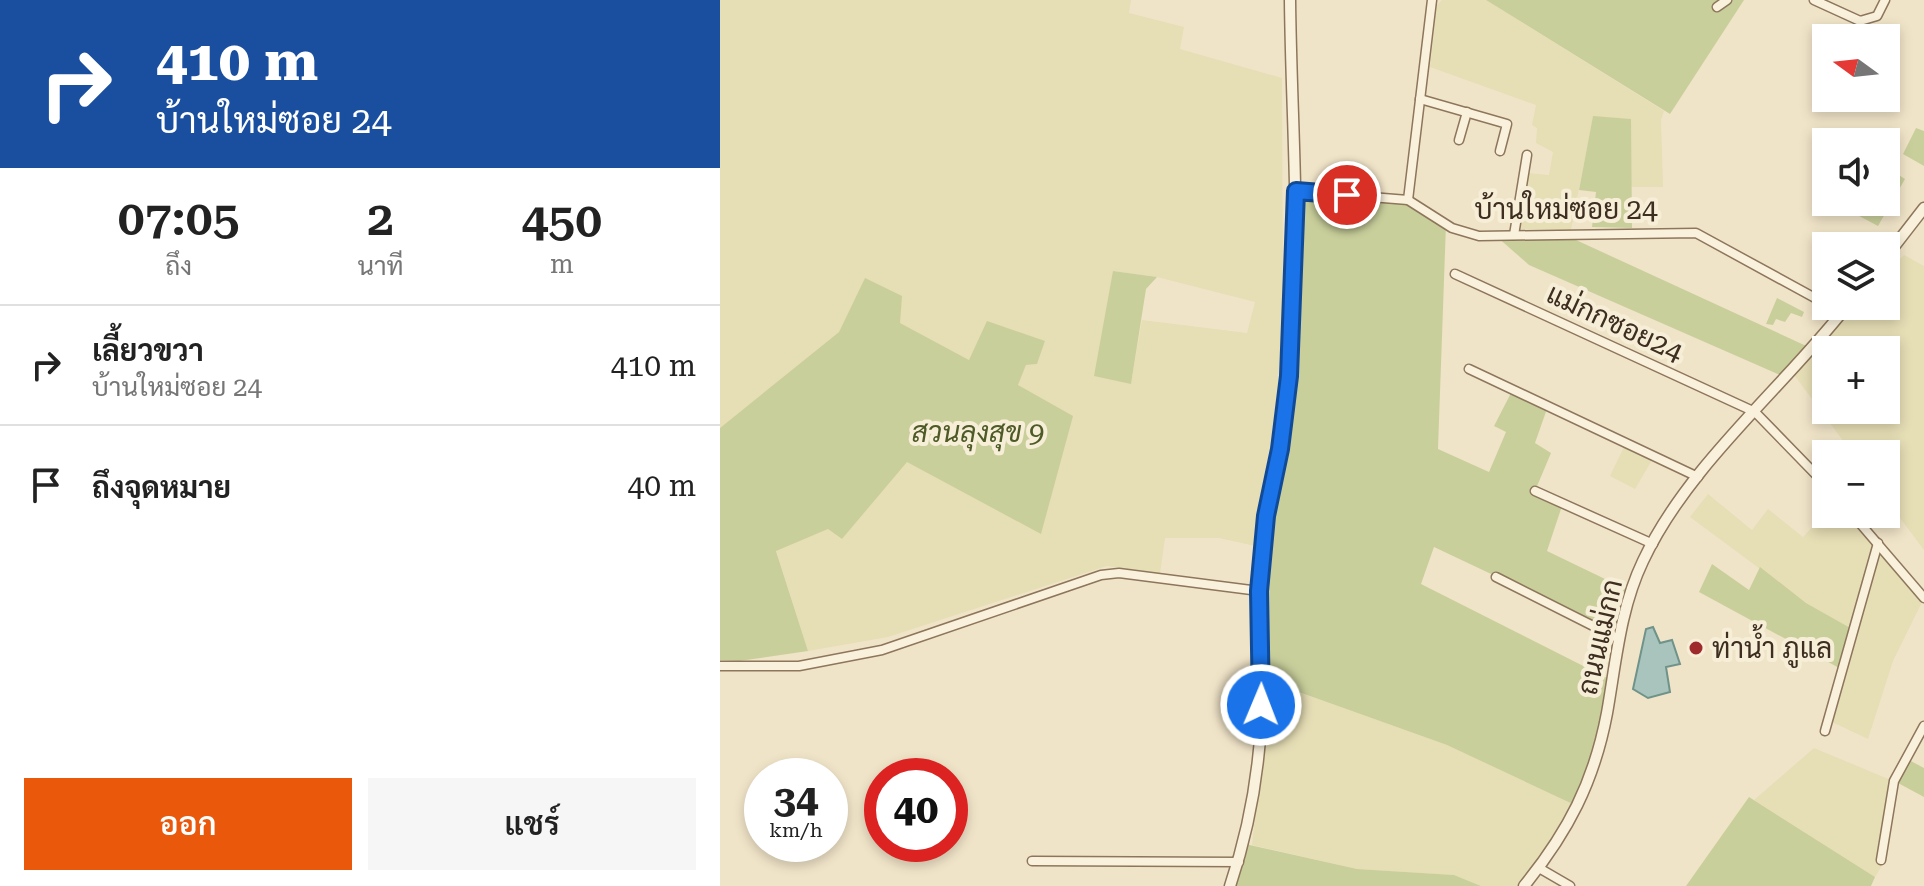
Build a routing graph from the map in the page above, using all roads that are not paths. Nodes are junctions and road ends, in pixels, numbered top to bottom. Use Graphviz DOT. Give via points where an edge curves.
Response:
graph roads {
  1 [pos="1290,0"];
  2 [pos="1432,0"];
  3 [pos="1727,0"];
  4 [pos="1814,0"];
  5 [pos="1885,0"];
  6 [pos="1717,7"];
  7 [pos="1420,99"];
  8 [pos="1467,112"];
  9 [pos="1459,140"];
  10 [pos="1500,151"];
  11 [pos="1527,155"];
  12 [pos="1296,191"];
  13 [pos="1408,200"];
  14 [pos="1924,208"];
  15 [pos="1514,235"];
  16 [pos="1900,239"];
  17 [pos="1455,274"];
  18 [pos="1812,296"];
  19 [pos="1836,320"];
  20 [pos="1469,369"];
  21 [pos="1755,412"];
  22 [pos="1812,471"];
  23 [pos="1698,477"];
  24 [pos="1535,491"];
  25 [pos="1865,528"];
  26 [pos="1878,543"];
  27 [pos="1653,544"];
  28 [pos="1496,577"];
  29 [pos="1259,591"];
  30 [pos="1924,598"];
  31 [pos="1619,639"];
  32 [pos="720,666"];
  33 [pos="1924,726"];
  34 [pos="1825,731"];
  35 [pos="1881,860"];
  36 [pos="1032,861"];
  37 [pos="1239,862"];
  38 [pos="1539,868"];
  39 [pos="1230,886"];
  40 [pos="1524,886"];
  41 [pos="1570,886"];
  1 -- 12 [label="street"];
  2 -- 7 [label="street"];
  3 -- 6 [label="street"];
  4 -- 5 [label="street" via="1860,21 1877,16"];
  7 -- 8 [label="street"];
  7 -- 13 [label="street"];
  8 -- 9 [label="street"];
  8 -- 10 [label="street" via="1507,124"];
  11 -- 15 [label="street"];
  12 -- 13 [label="street, บ้านใหม่ซอย 24"];
  12 -- 29 [label="street" via="1289,376"];
  13 -- 15 [label="street, บ้านใหม่ซอย 24" via="1465,233"];
  14 -- 16 [label="street"];
  15 -- 18 [label="street, บ้านใหม่ซอย 24" via="1696,233"];
  17 -- 21 [label="street, แม่กกซอย24"];
  19 -- 21 [label="street, ถนนแม่กก"];
  20 -- 23 [label="street"];
  21 -- 22 [label="street"];
  21 -- 23 [label="street, ถนนแม่กก"];
  23 -- 27 [label="street, ถนนแม่กก"];
  24 -- 27 [label="street"];
  25 -- 26 [label="street"];
  26 -- 30 [label="street"];
  26 -- 34 [label="street"];
  27 -- 31 [label="street, ถนนแม่กก"];
  28 -- 31 [label="street"];
  29 -- 32 [label="street" via="1101,575 882,650 799,666"];
  29 -- 37 [label="street" via="1257,769"];
  31 -- 38 [label="street, ถนนแม่กก" via="1591,775 1579,807"];
  33 -- 35 [label="street" via="1894,781"];
  36 -- 37 [label="street"];
  37 -- 39 [label="street"];
  38 -- 40 [label="street, ถนนแม่กก"];
  38 -- 41 [label="street"];
}
